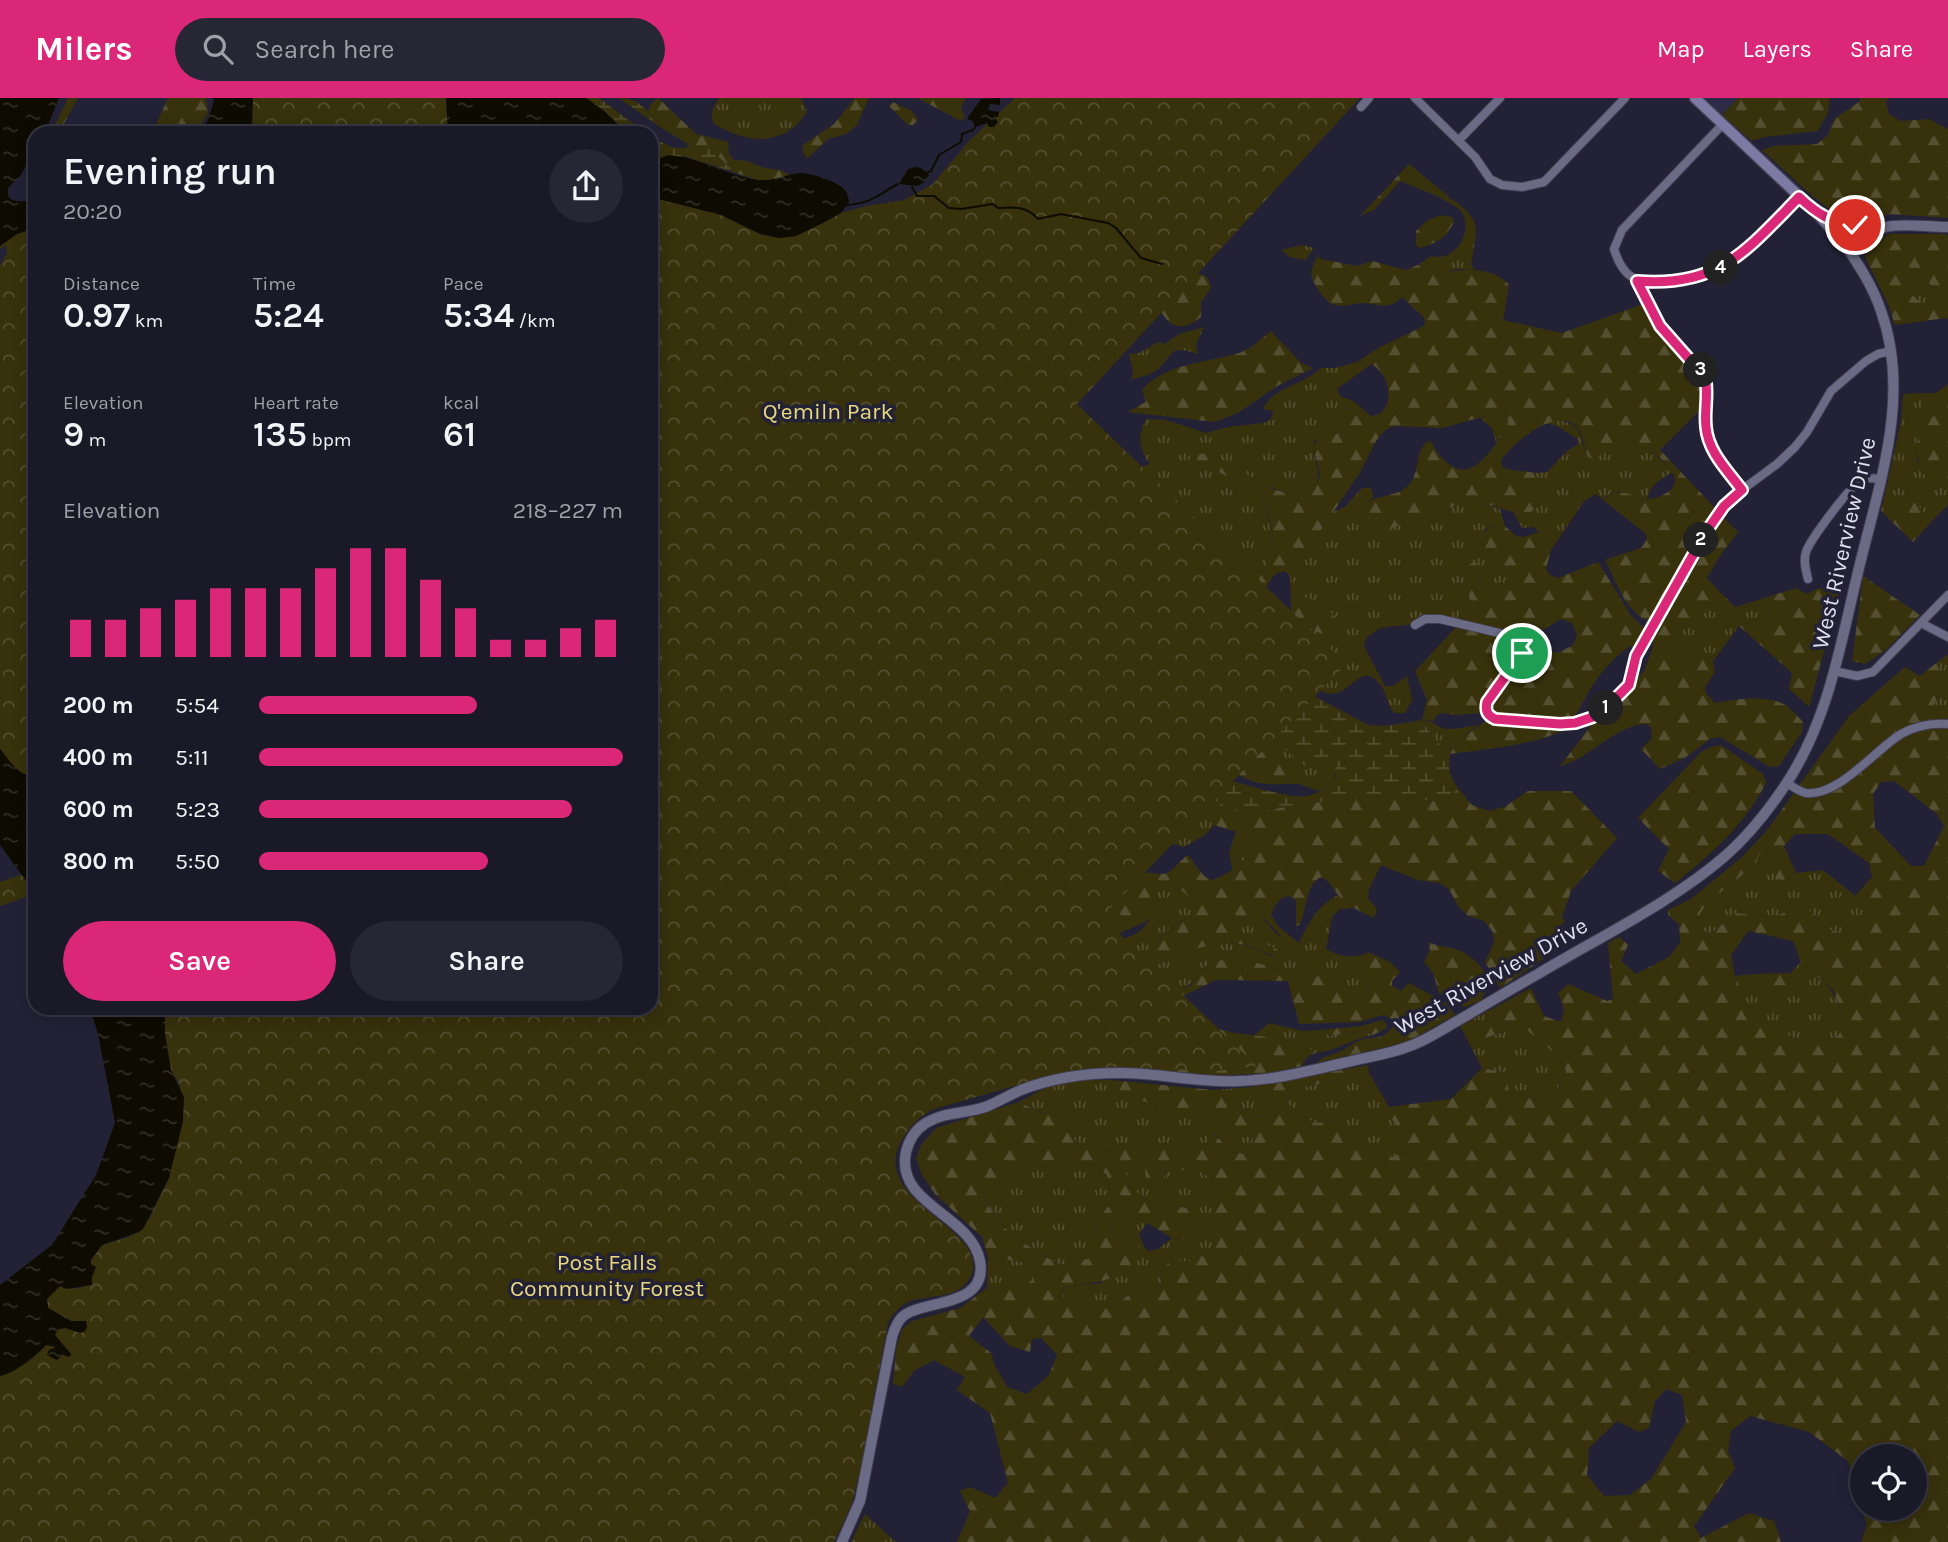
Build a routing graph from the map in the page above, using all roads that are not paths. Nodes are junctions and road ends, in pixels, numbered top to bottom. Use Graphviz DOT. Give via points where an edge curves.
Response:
graph roads {
  1 [pos="1369,98"];
  2 [pos="1415,98"];
  3 [pos="1500,98"];
  4 [pos="1625,98"];
  5 [pos="1695,98"];
  6 [pos="1360,107"];
  7 [pos="1723,124"];
  8 [pos="1460,140"];
  9 [pos="1799,197"];
  10 [pos="1816,212"];
  11 [pos="1897,225"];
  12 [pos="1948,227"];
  13 [pos="1846,246"];
  14 [pos="1637,281"];
  15 [pos="1891,351"];
  16 [pos="1880,479"];
  17 [pos="1742,490"];
  18 [pos="1808,579"];
  19 [pos="1948,595"];
  20 [pos="1921,623"];
  21 [pos="1415,625"];
  22 [pos="1948,637"];
  23 [pos="1834,671"];
  24 [pos="1948,724"];
  25 [pos="1787,783"];
  26 [pos="842,1542"];
  1 -- 6 [label="street"];
  2 -- 8 [label="street"];
  3 -- 8 [label="street"];
  4 -- 8 [label="street" via="1544,181 1532,186 1511,187 1490,179"];
  5 -- 7 [label="main road"];
  7 -- 9 [label="main road"];
  7 -- 14 [label="street" via="1622,230 1614,249 1624,270"];
  9 -- 10 [label="main road"];
  9 -- 14 [label="street" via="1747,250 1721,268 1683,279"];
  10 -- 11 [label="street" via="1849,225"];
  10 -- 13 [label="main road"];
  11 -- 12 [label="street"];
  11 -- 13 [label="street" via="1877,228"];
  13 -- 15 [label="street, West Riverview Drive" via="1881,310"];
  14 -- 17 [label="street" via="1660,326 1705,377 1709,442"];
  15 -- 16 [label="street, West Riverview Drive" via="1892,421"];
  15 -- 17 [label="street" via="1878,354 1831,391 1795,447"];
  16 -- 18 [label="street" via="1862,479 1830,515 1806,551"];
  16 -- 23 [label="street, West Riverview Drive"];
  17 -- 21 [label="street" via="1706,532 1636,656 1629,685 1593,717 1560,724 1489,716 1487,702 1522,653 1521,641 1440,619 1425,619"];
  19 -- 20 [label="street"];
  20 -- 22 [label="street"];
  20 -- 23 [label="street" via="1873,672 1857,676"];
  23 -- 25 [label="street, West Riverview Drive" via="1819,722"];
  24 -- 25 [label="street" via="1902,733 1824,791 1804,793"];
  25 -- 26 [label="street, West Riverview Drive" via="1743,839 1703,874 1406,1048 1272,1078 1238,1081 1098,1073 1067,1078 1019,1091 988,1106 941,1116 916,1131 905,1169 909,1181 967,1237 979,1259 979,1274 970,1290 958,1298 908,1312 896,1325 860,1501"];
}
